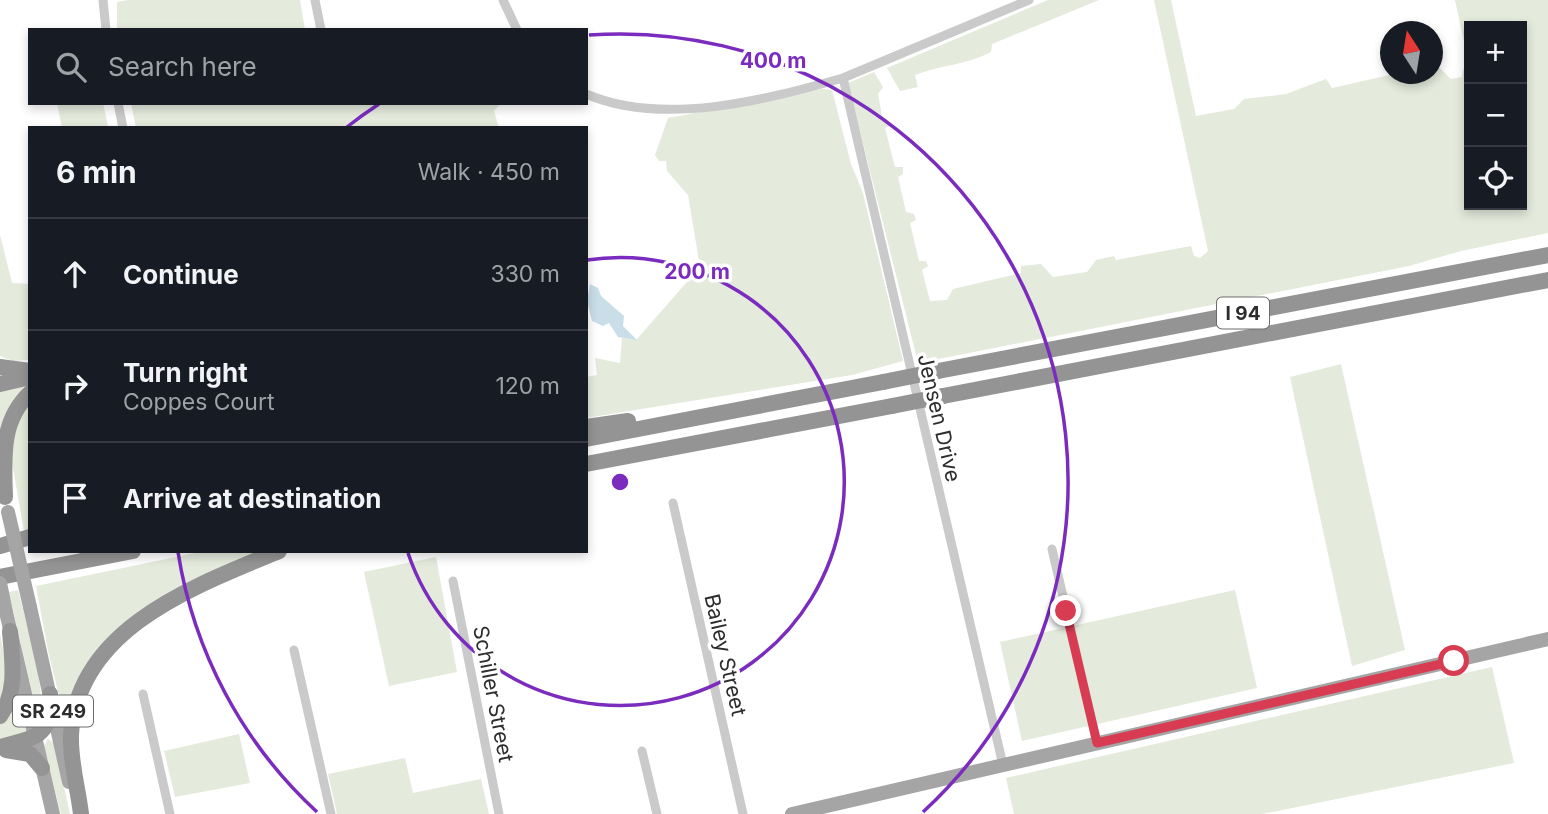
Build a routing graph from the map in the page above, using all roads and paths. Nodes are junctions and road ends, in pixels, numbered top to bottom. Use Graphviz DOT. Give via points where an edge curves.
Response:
graph roads {
  1 [pos="103,0"];
  2 [pos="315,0"];
  3 [pos="503,0"];
  4 [pos="1028,0"];
  5 [pos="106,28"];
  6 [pos="321,28"];
  7 [pos="516,28"];
  8 [pos="842,78"];
  9 [pos="588,94"];
  10 [pos="118,105"];
  11 [pos="123,126"];
  12 [pos="1548,254"];
  13 [pos="1548,280"];
  14 [pos="0,367"];
  15 [pos="28,371"];
  16 [pos="28,377"];
  17 [pos="0,384"];
  18 [pos="862,386"];
  19 [pos="28,395"];
  20 [pos="588,427"];
  21 [pos="588,439"];
  22 [pos="591,464"];
  23 [pos="0,475"];
  24 [pos="673,503"];
  25 [pos="7,505"];
  26 [pos="28,538"];
  27 [pos="28,546"];
  28 [pos="0,549"];
  29 [pos="1052,549"];
  30 [pos="122,553"];
  31 [pos="275,553"];
  32 [pos="91,559"];
  33 [pos="0,577"];
  34 [pos="453,581"];
  35 [pos="0,584"];
  36 [pos="10,631"];
  37 [pos="1548,639"];
  38 [pos="294,650"];
  39 [pos="50,694"];
  40 [pos="143,694"];
  41 [pos="0,716"];
  42 [pos="35,738"];
  43 [pos="1097,743"];
  44 [pos="0,748"];
  45 [pos="642,751"];
  46 [pos="1003,765"];
  47 [pos="43,768"];
  48 [pos="53,814"];
  49 [pos="76,814"];
  50 [pos="81,814"];
  51 [pos="170,814"];
  52 [pos="331,814"];
  53 [pos="499,814"];
  54 [pos="657,814"];
  55 [pos="743,814"];
  56 [pos="792,814"];
  1 -- 5 [label="street"];
  2 -- 6 [label="street"];
  3 -- 7 [label="street"];
  4 -- 8 [label="street"];
  8 -- 9 [label="street" via="663,111 616,104"];
  8 -- 46 [label="street, Jensen Drive"];
  10 -- 11 [label="street"];
  12 -- 18 [label="highway, I 94, bridge"];
  13 -- 22 [label="highway, I 94, bridge"];
  14 -- 15 [label="highway"];
  16 -- 17 [label="highway"];
  18 -- 20 [label="highway" via="783,393"];
  18 -- 21 [label="highway, I 94"];
  19 -- 25 [label="highway" via="16,407 5,436"];
  23 -- 25 [label="main road, SR 249"];
  24 -- 55 [label="street, Bailey Street"];
  25 -- 39 [label="main road, SR 249, bridge"];
  26 -- 28 [label="highway"];
  27 -- 28 [label="highway"];
  29 -- 43 [label="street"];
  30 -- 32 [label="highway"];
  31 -- 50 [label="highway" via="156,610 117,638 99,659 86,680 71,732"];
  32 -- 33 [label="highway"];
  32 -- 35 [label="highway" via="47,576"];
  34 -- 53 [label="street, Schiller Street"];
  35 -- 36 [label="main road, SR 249, bridge"];
  36 -- 41 [label="highway" via="11,693"];
  36 -- 42 [label="main road, SR 249"];
  37 -- 43 [label="main road"];
  38 -- 52 [label="street"];
  39 -- 42 [label="highway" via="48,723"];
  39 -- 49 [label="main road, SR 249"];
  40 -- 51 [label="street"];
  42 -- 44 [label="highway"];
  42 -- 47 [label="main road, SR 249"];
  43 -- 46 [label="main road"];
  44 -- 47 [label="highway" via="30,754"];
  45 -- 54 [label="street"];
  46 -- 56 [label="main road"];
  47 -- 48 [label="main road, SR 249"];
}
